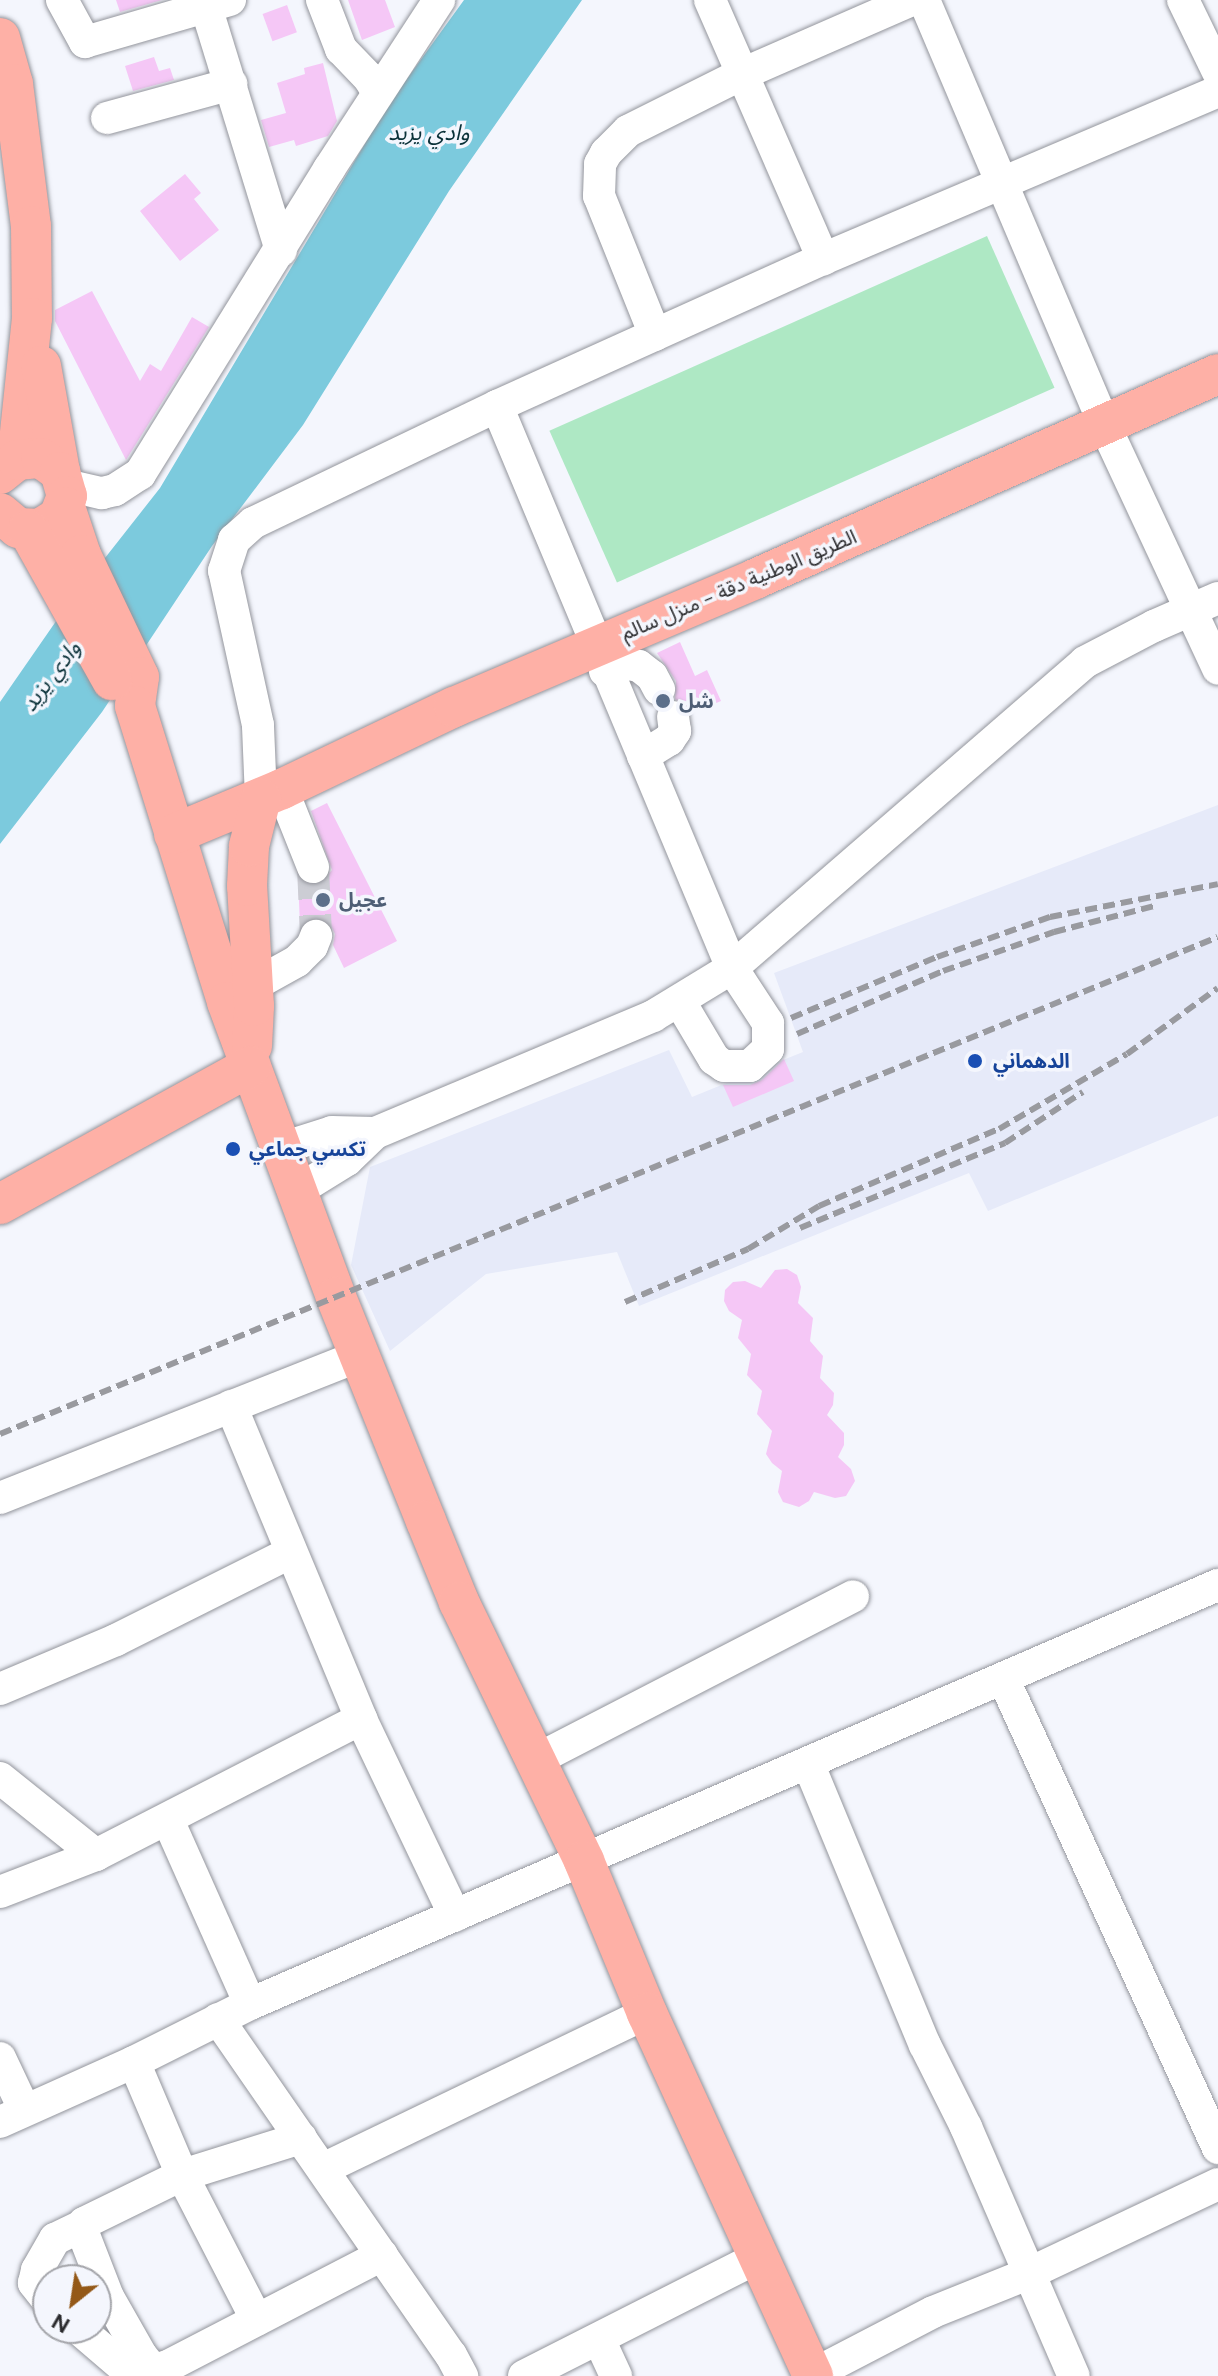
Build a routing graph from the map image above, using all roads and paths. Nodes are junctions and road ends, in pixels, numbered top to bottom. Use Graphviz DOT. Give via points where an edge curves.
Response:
graph roads {
  1 [pos="62,0"];
  2 [pos="322,0"];
  3 [pos="439,0"];
  4 [pos="710,0"];
  5 [pos="912,0"];
  6 [pos="924,0"];
  7 [pos="1183,0"];
  8 [pos="213,3"];
  9 [pos="0,38"];
  10 [pos="1218,72"];
  11 [pos="740,75"];
  12 [pos="231,84"];
  13 [pos="1218,91"];
  14 [pos="378,93"];
  15 [pos="107,118"];
  16 [pos="1002,185"];
  17 [pos="281,250"];
  18 [pos="823,259"];
  19 [pos="32,318"];
  20 [pos="655,335"];
  21 [pos="1218,374"];
  22 [pos="497,406"];
  23 [pos="1104,424"];
  24 [pos="7,462"];
  25 [pos="64,488"];
  26 [pos="12,527"];
  27 [pos="79,587"];
  28 [pos="1204,604"];
  29 [pos="601,659"];
  30 [pos="1218,669"];
  31 [pos="643,756"];
  32 [pos="272,794"];
  33 [pos="174,834"];
  34 [pos="313,867"];
  35 [pos="316,936"];
  36 [pos="732,968"];
  37 [pos="240,993"];
  38 [pos="680,1002"];
  39 [pos="251,1066"];
  40 [pos="375,1133"];
  41 [pos="282,1148"];
  42 [pos="297,1191"];
  43 [pos="0,1204"];
  44 [pos="361,1355"];
  45 [pos="231,1406"];
  46 [pos="0,1498"];
  47 [pos="290,1553"];
  48 [pos="1216,1592"];
  49 [pos="853,1596"];
  50 [pos="1003,1678"];
  51 [pos="0,1689"];
  52 [pos="361,1719"];
  53 [pos="534,1761"];
  54 [pos="808,1763"];
  55 [pos="0,1778"];
  56 [pos="168,1820"];
  57 [pos="96,1855"];
  58 [pos="584,1861"];
  59 [pos="0,1892"];
  60 [pos="455,1916"];
  61 [pos="250,2004"];
  62 [pos="647,2013"];
  63 [pos="218,2019"];
  64 [pos="0,2058"];
  65 [pos="134,2062"];
  66 [pos="12,2116"];
  67 [pos="301,2138"];
  68 [pos="1218,2148"];
  69 [pos="323,2169"];
  70 [pos="182,2175"];
  71 [pos="1218,2184"];
  72 [pos="82,2226"];
  73 [pos="382,2255"];
  74 [pos="761,2256"];
  75 [pos="40,2264"];
  76 [pos="85,2264"];
  77 [pos="1030,2273"];
  78 [pos="257,2320"];
  79 [pos="112,2337"];
  80 [pos="599,2339"];
  81 [pos="108,2344"];
  82 [pos="153,2370"];
  83 [pos="813,2375"];
  84 [pos="462,2376"];
  85 [pos="524,2376"];
  86 [pos="616,2376"];
  87 [pos="1074,2376"];
  1 -- 8 [label="street" via="85,42"];
  2 -- 14 [label="street" via="341,49"];
  3 -- 14 [label="street"];
  4 -- 11 [label="street"];
  5 -- 11 [label="street"];
  6 -- 16 [label="street"];
  7 -- 10 [label="street"];
  8 -- 12 [label="street"];
  9 -- 19 [label="main road" via="13,84 30,212"];
  11 -- 18 [label="street"];
  11 -- 20 [label="street" via="628,131 615,140 600,164 604,217"];
  12 -- 15 [label="street"];
  12 -- 17 [label="street"];
  13 -- 16 [label="street"];
  14 -- 17 [label="street"];
  16 -- 18 [label="street"];
  16 -- 23 [label="street"];
  17 -- 25 [label="street" via="140,474 102,493"];
  18 -- 20 [label="street"];
  19 -- 24 [label="main road" via="27,395"];
  19 -- 25 [label="main road"];
  20 -- 22 [label="street"];
  21 -- 23 [label="main road, الطريق الوطنية دقة - منزل سالم"];
  22 -- 29 [label="street"];
  22 -- 32 [label="street" via="296,501 253,523 234,540 224,571"];
  23 -- 28 [label="street"];
  23 -- 29 [label="main road, الطريق الوطنية دقة - منزل سالم"];
  24 -- 25 [label="main road" via="41,458"];
  25 -- 26 [label="main road" via="51,524"];
  25 -- 27 [label="main road"];
  26 -- 27 [label="main road"];
  27 -- 33 [label="main road" via="131,692"];
  28 -- 30 [label="street"];
  28 -- 36 [label="street" via="1085,662"];
  29 -- 31 [label="street"];
  29 -- 31 [label="street" via="639,666 652,676 666,703 675,731"];
  29 -- 32 [label="main road, الطريق الوطنية دقة - منزل سالم" via="454,707"];
  31 -- 36 [label="street"];
  32 -- 33 [label="main road, الطريق الوطنية دقة - منزل سالم"];
  32 -- 34 [label="street"];
  32 -- 37 [label="main road" via="249,846"];
  33 -- 37 [label="main road"];
  35 -- 37 [label="street" via="297,961"];
  36 -- 38 [label="street"];
  36 -- 38 [label="street" via="771,1036 768,1049 750,1066 737,1069 714,1059"];
  37 -- 39 [label="main road"];
  38 -- 40 [label="street"];
  39 -- 41 [label="main road"];
  39 -- 43 [label="main road"];
  40 -- 41 [label="street" via="332,1132"];
  40 -- 42 [label="street" via="347,1160"];
  41 -- 42 [label="main road"];
  42 -- 44 [label="main road"];
  44 -- 45 [label="street"];
  44 -- 53 [label="main road" via="459,1602"];
  45 -- 46 [label="street"];
  45 -- 47 [label="street"];
  47 -- 51 [label="street" via="116,1640"];
  47 -- 52 [label="street"];
  48 -- 50 [label="street"];
  49 -- 53 [label="street"];
  50 -- 54 [label="street"];
  50 -- 68 [label="street"];
  52 -- 56 [label="street"];
  52 -- 60 [label="street"];
  53 -- 58 [label="main road"];
  54 -- 58 [label="street"];
  54 -- 77 [label="street" via="925,2045"];
  55 -- 57 [label="street"];
  56 -- 57 [label="street"];
  56 -- 61 [label="street"];
  57 -- 59 [label="street"];
  58 -- 60 [label="street"];
  58 -- 62 [label="main road"];
  60 -- 61 [label="street"];
  61 -- 63 [label="street"];
  62 -- 69 [label="street"];
  62 -- 74 [label="main road"];
  63 -- 65 [label="street"];
  63 -- 67 [label="street"];
  64 -- 66 [label="street"];
  65 -- 66 [label="street"];
  65 -- 70 [label="street"];
  67 -- 69 [label="street"];
  67 -- 70 [label="street"];
  69 -- 73 [label="street"];
  70 -- 72 [label="street"];
  70 -- 78 [label="street"];
  71 -- 77 [label="street"];
  72 -- 75 [label="street" via="55,2239"];
  72 -- 76 [label="street"];
  73 -- 78 [label="street"];
  73 -- 84 [label="street"];
  74 -- 80 [label="street"];
  74 -- 83 [label="main road"];
  77 -- 83 [label="street" via="933,2312"];
  77 -- 87 [label="street"];
  78 -- 82 [label="street"];
  79 -- 82 [label="street"];
  80 -- 85 [label="street"];
  80 -- 86 [label="street"];
  81 -- 82 [label="street" via="127,2370"];
}
